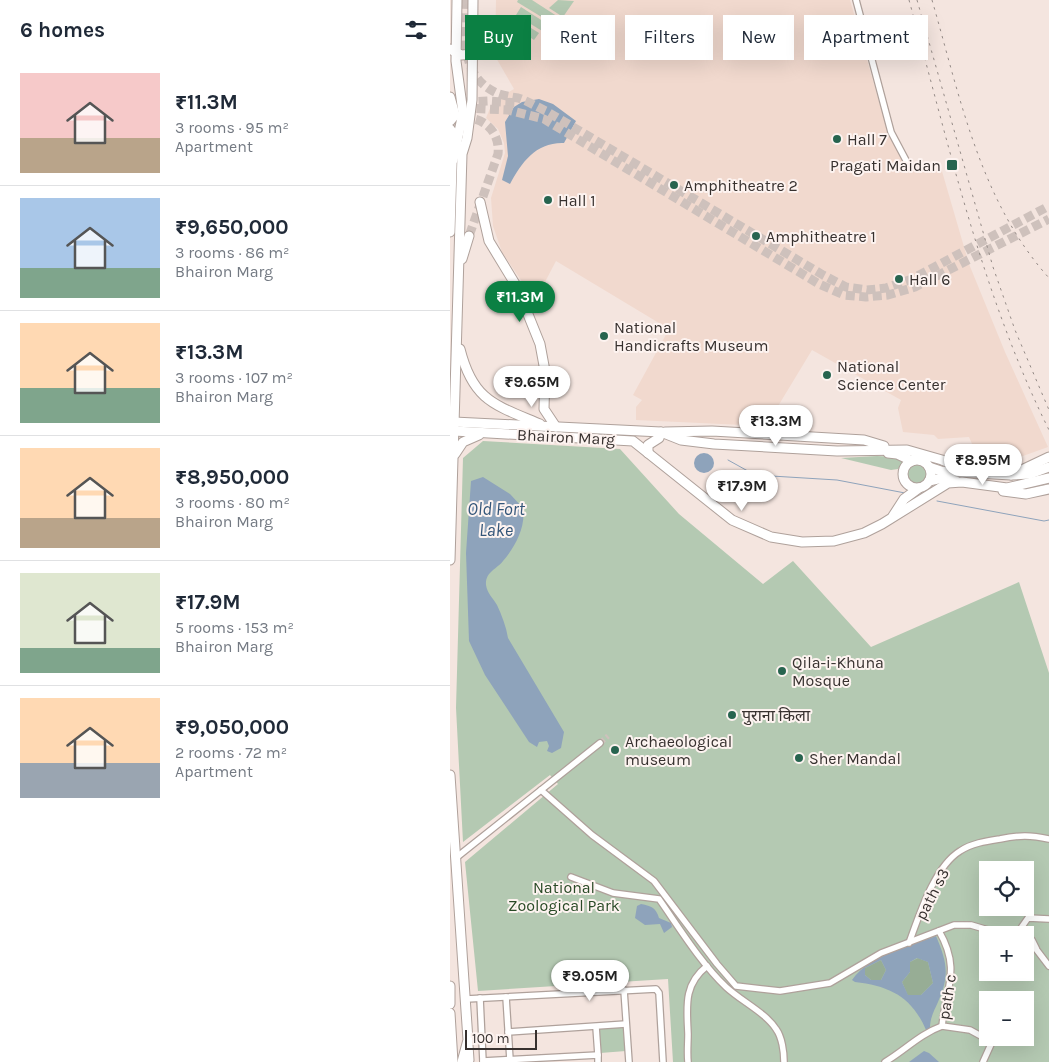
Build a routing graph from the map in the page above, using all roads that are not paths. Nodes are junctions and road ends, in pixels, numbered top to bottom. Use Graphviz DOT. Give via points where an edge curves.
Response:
graph roads {
  1 [pos="457,0"];
  2 [pos="473,0"];
  3 [pos="856,0"];
  4 [pos="473,15"];
  5 [pos="454,55"];
  6 [pos="474,60"];
  7 [pos="450,72"];
  8 [pos="450,97"];
  9 [pos="450,121"];
  10 [pos="450,129"];
  11 [pos="453,160"];
  12 [pos="909,166"];
  13 [pos="480,202"];
  14 [pos="450,232"];
  15 [pos="469,236"];
  16 [pos="458,270"];
  17 [pos="457,342"];
  18 [pos="454,427"];
  19 [pos="552,427"];
  20 [pos="632,431"];
  21 [pos="662,432"];
  22 [pos="739,432"];
  23 [pos="484,433"];
  24 [pos="632,441"];
  25 [pos="755,446"];
  26 [pos="891,449"];
  27 [pos="865,450"];
  28 [pos="648,453"];
  29 [pos="454,457"];
  30 [pos="1049,457"];
  31 [pos="912,461"];
  32 [pos="1049,467"];
  33 [pos="930,468"];
  34 [pos="960,471"];
  35 [pos="1011,475"];
  36 [pos="1049,478"];
  37 [pos="929,481"];
  38 [pos="962,482"];
  39 [pos="920,488"];
  40 [pos="996,488"];
  41 [pos="1049,489"];
  42 [pos="891,519"];
  43 [pos="450,560"];
  44 [pos="600,743"];
  45 [pos="450,775"];
  46 [pos="541,790"];
  47 [pos="1049,839"];
  48 [pos="457,857"];
  49 [pos="453,868"];
  50 [pos="571,877"];
  51 [pos="454,882"];
  52 [pos="1049,919"];
  53 [pos="1022,926"];
  54 [pos="979,928"];
  55 [pos="939,931"];
  56 [pos="909,943"];
  57 [pos="1034,944"];
  58 [pos="1036,949"];
  59 [pos="707,966"];
  60 [pos="1049,966"];
  61 [pos="450,986"];
  62 [pos="624,990"];
  63 [pos="506,997"];
  64 [pos="480,998"];
  65 [pos="466,999"];
  66 [pos="450,1004"];
  67 [pos="450,1013"];
  68 [pos="626,1024"];
  69 [pos="942,1026"];
  70 [pos="596,1027"];
  71 [pos="508,1032"];
  72 [pos="451,1042"];
  73 [pos="598,1059"];
  74 [pos="510,1060"];
  75 [pos="466,1061"];
  76 [pos="453,1062"];
  77 [pos="483,1062"];
  78 [pos="629,1062"];
  79 [pos="663,1062"];
  80 [pos="688,1062"];
  81 [pos="784,1062"];
  82 [pos="885,1062"];
  83 [pos="982,1062"];
  1 -- 5 [label="main road"];
  2 -- 4 [label="main road"];
  3 -- 12 [label="street" via="891,132"];
  5 -- 7 [label="main road"];
  5 -- 11 [label="main road" via="463,113"];
  6 -- 16 [label="main road" via="469,124 462,154"];
  8 -- 9 [label="main road" via="454,115"];
  10 -- 11 [label="main road" via="454,133"];
  11 -- 14 [label="main road"];
  13 -- 19 [label="main road" via="489,241 517,287 540,344 545,371 544,409"];
  15 -- 16 [label="main road"];
  16 -- 17 [label="main road"];
  17 -- 18 [label="main road"];
  17 -- 19 [label="main road" via="463,362 480,393 490,403"];
  18 -- 19 [label="main road, Bhairon Marg"];
  18 -- 23 [label="main road, Bhairon Marg"];
  18 -- 29 [label="main road"];
  19 -- 20 [label="main road, Bhairon Marg"];
  20 -- 21 [label="main road, Bhairon Marg"];
  20 -- 24 [label="main road" via="638,437"];
  21 -- 22 [label="main road"];
  21 -- 25 [label="main road, Bhairon Marg" via="681,440"];
  21 -- 28 [label="main road" via="648,445"];
  22 -- 25 [label="main road"];
  22 -- 26 [label="main road" via="864,440"];
  23 -- 24 [label="main road, Bhairon Marg"];
  23 -- 29 [label="main road" via="462,442"];
  24 -- 28 [label="main road, Bhairon Marg"];
  25 -- 27 [label="main road, Bhairon Marg"];
  26 -- 27 [label="main road, Bhairon Marg"];
  26 -- 34 [label="main road, Bhairon Marg" via="925,453 954,465"];
  27 -- 31 [label="main road" via="897,454"];
  28 -- 42 [label="main road, Bhairon Marg" via="727,517 771,537 802,542 834,541 864,533"];
  29 -- 43 [label="main road"];
  30 -- 35 [label="main road, Bhairon Marg"];
  31 -- 33 [label="main road" via="921,461"];
  31 -- 39 [label="main road" via="905,466 904,477 911,486"];
  32 -- 35 [label="main road" via="1030,474"];
  33 -- 34 [label="main road"];
  33 -- 37 [label="main road"];
  34 -- 35 [label="main road, Bhairon Marg"];
  34 -- 38 [label="main road"];
  36 -- 40 [label="main road, Bhairon Marg"];
  37 -- 38 [label="main road" via="942,478"];
  37 -- 39 [label="main road"];
  38 -- 40 [label="main road, Bhairon Marg"];
  38 -- 42 [label="main road, Bhairon Marg" via="944,485"];
  39 -- 42 [label="main road" via="904,499"];
  40 -- 41 [label="main road" via="1026,494"];
  44 -- 46 [label="street"];
  45 -- 48 [label="main road"];
  46 -- 48 [label="street"];
  46 -- 56 [label="street" via="592,835 654,882 736,986 780,991 830,983 881,954"];
  47 -- 56 [label="street, path s3" via="1012,836 958,852 932,889"];
  48 -- 49 [label="main road"];
  49 -- 51 [label="main road"];
  50 -- 59 [label="street" via="613,893 659,899"];
  51 -- 65 [label="main road"];
  52 -- 53 [label="street" via="1028,918"];
  54 -- 55 [label="street" via="954,925"];
  55 -- 56 [label="street"];
  55 -- 69 [label="street, path c" via="952,974"];
  57 -- 58 [label="street"];
  58 -- 60 [label="street"];
  59 -- 80 [label="street" via="691,983 687,998"];
  59 -- 81 [label="street" via="745,1004 778,1030"];
  61 -- 66 [label="main road"];
  62 -- 63 [label="street"];
  62 -- 68 [label="street"];
  62 -- 79 [label="street" via="654,988 658,991"];
  63 -- 64 [label="street"];
  63 -- 71 [label="street"];
  64 -- 65 [label="street"];
  64 -- 77 [label="street"];
  65 -- 75 [label="main road"];
  67 -- 72 [label="main road"];
  68 -- 70 [label="street"];
  68 -- 78 [label="street"];
  69 -- 82 [label="street, path c" via="930,1030"];
  69 -- 83 [label="street" via="970,1030 992,1042"];
  70 -- 71 [label="street"];
  70 -- 73 [label="street"];
  71 -- 74 [label="street"];
  72 -- 76 [label="main road"];
  73 -- 74 [label="street"];
  74 -- 77 [label="street"];
}
